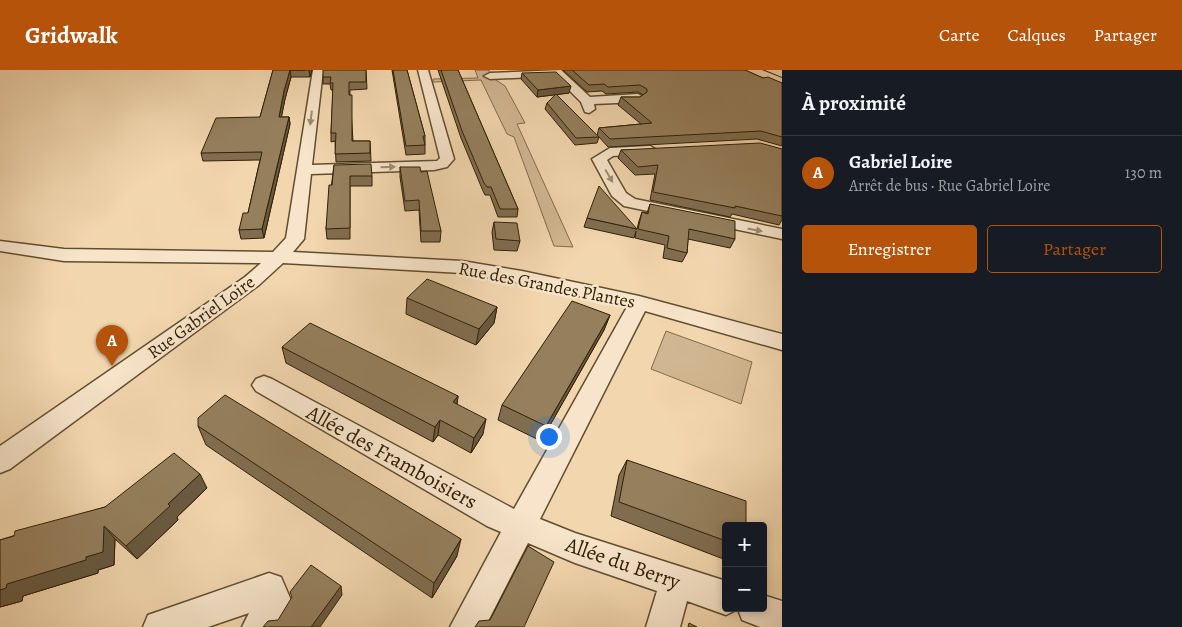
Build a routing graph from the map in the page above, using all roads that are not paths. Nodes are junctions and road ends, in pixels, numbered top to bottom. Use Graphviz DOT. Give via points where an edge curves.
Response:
graph roads {
  1 [pos="318,70"];
  2 [pos="423,70"];
  3 [pos="751,70"];
  4 [pos="557,71"];
  5 [pos="490,76"];
  6 [pos="782,83"];
  7 [pos="638,98"];
  8 [pos="668,149"];
  9 [pos="304,170"];
  10 [pos="782,234"];
  11 [pos="0,246"];
  12 [pos="278,258"];
  13 [pos="639,303"];
  14 [pos="782,342"];
  15 [pos="264,385"];
  16 [pos="0,461"];
  17 [pos="521,527"];
  18 [pos="676,581"];
  19 [pos="722,597"];
  20 [pos="765,612"];
  21 [pos="782,618"];
  22 [pos="160,627"];
  23 [pos="259,627"];
  24 [pos="467,627"];
  25 [pos="663,627"];
  1 -- 9 [label="street, Rue Gabriel Loire, one-way"];
  9 -- 2 [label="street, one-way" via="442,164 447,159"];
  3 -- 6 [label="main road"];
  4 -- 5 [label="street"];
  4 -- 7 [label="street" via="588,105"];
  8 -- 10 [label="street, one-way" via="610,152 599,159 620,196 630,203"];
  9 -- 12 [label="street, Rue Gabriel Loire" via="295,239"];
  11 -- 12 [label="street, Rue des Grandes Plantes" via="64,255"];
  12 -- 13 [label="street, Rue des Grandes Plantes" via="462,267"];
  12 -- 16 [label="street, Rue Gabriel Loire" via="252,281"];
  13 -- 14 [label="street, Rue des Grandes Plantes"];
  13 -- 17 [label="street"];
  15 -- 17 [label="street, Allée des Framboisiers"];
  17 -- 18 [label="street, Allée du Berry"];
  17 -- 24 [label="street"];
  18 -- 19 [label="street, Allée du Berry"];
  18 -- 25 [label="street"];
  20 -- 21 [label="street"];
  22 -- 23 [label="street" via="269,589 276,605"];
}
